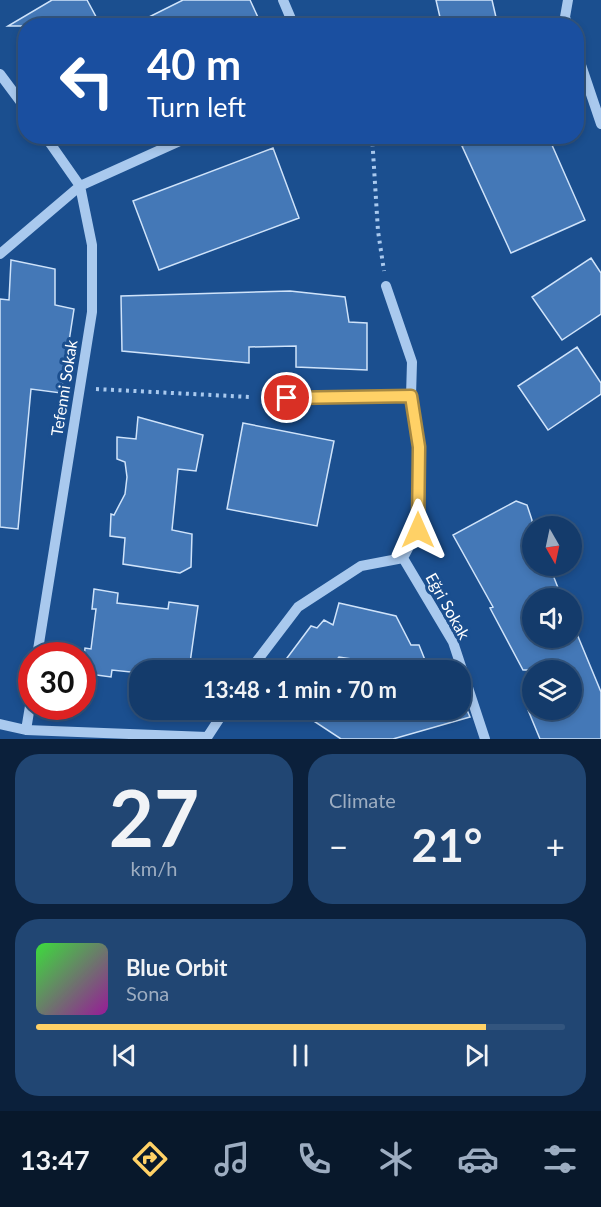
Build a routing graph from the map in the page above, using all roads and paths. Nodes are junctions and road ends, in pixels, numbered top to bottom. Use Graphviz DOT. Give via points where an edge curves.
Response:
graph roads {
  1 [pos="283,0"];
  2 [pos="568,0"];
  3 [pos="291,18"];
  4 [pos="565,18"];
  5 [pos="0,74"];
  6 [pos="584,74"];
  7 [pos="18,99"];
  8 [pos="601,124"];
  9 [pos="51,144"];
  10 [pos="173,144"];
  11 [pos="373,144"];
  12 [pos="80,186"];
  13 [pos="0,254"];
  14 [pos="386,286"];
  15 [pos="79,388"];
  16 [pos="411,396"];
  17 [pos="266,398"];
  18 [pos="403,558"];
  19 [pos="39,642"];
  20 [pos="258,660"];
  21 [pos="28,720"];
  22 [pos="219,720"];
  23 [pos="0,724"];
  24 [pos="26,730"];
  25 [pos="207,738"];
  26 [pos="485,739"];
  1 -- 3 [label="street"];
  2 -- 4 [label="street"];
  5 -- 7 [label="street"];
  6 -- 8 [label="street"];
  9 -- 12 [label="street, Tefenni Sokak"];
  10 -- 12 [label="street"];
  11 -- 14 [label="path"];
  12 -- 13 [label="street"];
  12 -- 15 [label="street, Tefenni Sokak" via="92,245 92,312"];
  14 -- 16 [label="street" via="412,362"];
  15 -- 17 [label="path"];
  15 -- 19 [label="street, Tefenni Sokak"];
  16 -- 17 [label="street"];
  16 -- 18 [label="street" via="419,447 418,530"];
  18 -- 20 [label="street" via="361,566 298,607"];
  18 -- 26 [label="street, Eğri Sokak" via="453,642"];
  21 -- 24 [label="street"];
  22 -- 25 [label="street"];
  23 -- 24 [label="street"];
  24 -- 25 [label="street"];
}
